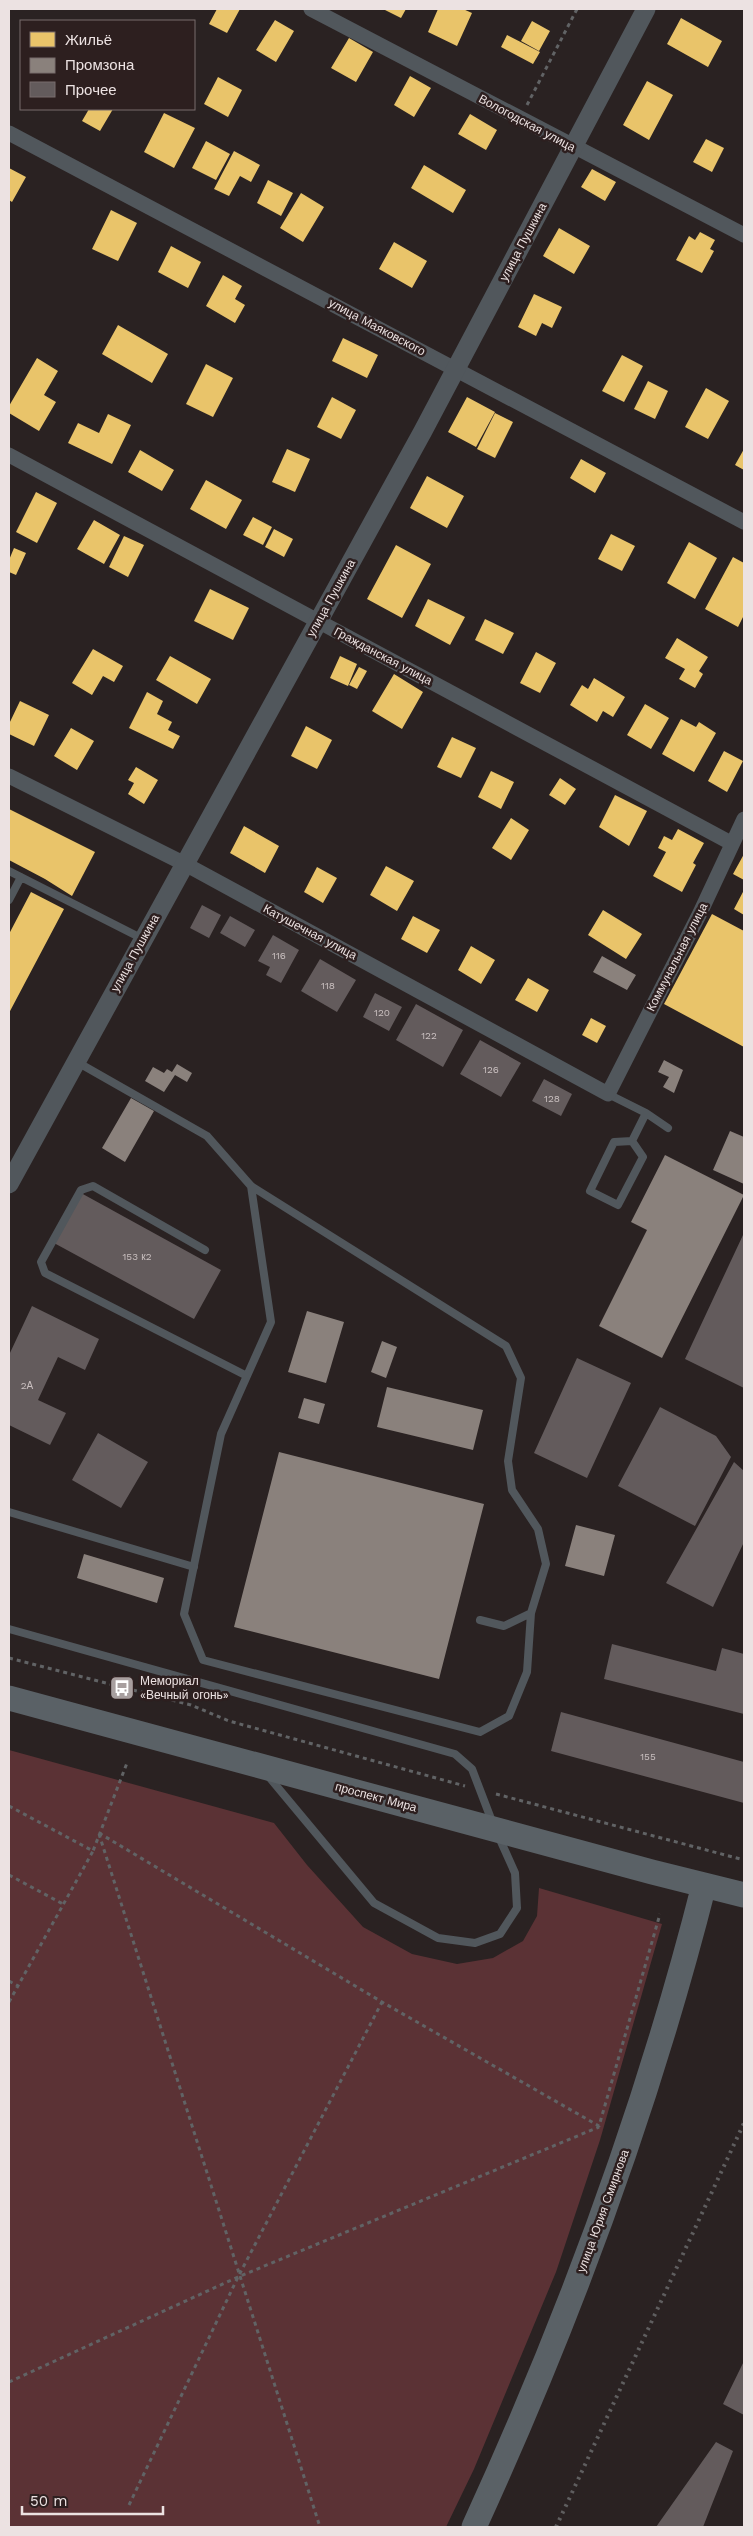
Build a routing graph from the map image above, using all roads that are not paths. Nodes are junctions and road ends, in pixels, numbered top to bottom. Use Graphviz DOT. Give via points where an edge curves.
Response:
graph roads {
  1 [pos="311,9"];
  2 [pos="646,9"];
  3 [pos="9,133"];
  4 [pos="573,147"];
  5 [pos="744,235"];
  6 [pos="456,369"];
  7 [pos="9,455"];
  8 [pos="744,522"];
  9 [pos="319,621"];
  10 [pos="9,776"];
  11 [pos="744,819"];
  12 [pos="731,843"];
  13 [pos="185,864"];
  14 [pos="9,871"];
  15 [pos="21,877"];
  16 [pos="9,900"];
  17 [pos="143,939"];
  18 [pos="75,1061"];
  19 [pos="608,1094"];
  20 [pos="646,1113"];
  21 [pos="668,1128"];
  22 [pos="632,1141"];
  23 [pos="9,1184"];
  24 [pos="251,1186"];
  25 [pos="205,1250"];
  26 [pos="247,1376"];
  27 [pos="9,1512"];
  28 [pos="194,1568"];
  29 [pos="531,1613"];
  30 [pos="480,1620"];
  31 [pos="9,1629"];
  32 [pos="9,1698"];
  33 [pos="259,1764"];
  34 [pos="496,1829"];
  35 [pos="726,1887"];
  36 [pos="474,2527"];
  1 -- 4 [label="street, Вологодская улица"];
  2 -- 4 [label="street, улица Пушкина"];
  3 -- 6 [label="street, улица Маяковского"];
  4 -- 5 [label="street, Вологодская улица"];
  4 -- 6 [label="street, улица Пушкина"];
  6 -- 8 [label="street, улица Маяковского"];
  6 -- 9 [label="street, улица Пушкина"];
  7 -- 9 [label="street, Гражданская улица"];
  9 -- 12 [label="street, Гражданская улица"];
  9 -- 13 [label="street, улица Пушкина"];
  10 -- 13 [label="street, Катушечная улица"];
  11 -- 12 [label="street, Коммунальная улица"];
  12 -- 19 [label="street, Коммунальная улица" via="700,913"];
  13 -- 17 [label="street, улица Пушкина"];
  13 -- 19 [label="street, Катушечная улица"];
  14 -- 15 [label="lane"];
  15 -- 16 [label="lane"];
  15 -- 17 [label="lane"];
  17 -- 18 [label="street, улица Пушкина"];
  18 -- 23 [label="street, улица Пушкина"];
  18 -- 24 [label="lane" via="208,1136"];
  19 -- 20 [label="lane"];
  20 -- 21 [label="lane"];
  20 -- 22 [label="lane"];
  22 -- 22 [label="lane" via="643,1157 618,1205 590,1191 614,1142"];
  24 -- 26 [label="lane" via="271,1322"];
  24 -- 29 [label="lane" via="506,1346 520,1378 508,1461 512,1490 538,1529 546,1564"];
  25 -- 26 [label="lane" via="93,1186 81,1190 41,1262 45,1273"];
  26 -- 28 [label="lane" via="221,1434"];
  27 -- 28 [label="lane"];
  28 -- 29 [label="lane" via="184,1614 203,1660 480,1732 510,1716 527,1672"];
  29 -- 30 [label="lane" via="504,1626"];
  31 -- 34 [label="lane" via="455,1754 472,1769"];
  32 -- 33 [label="main road, проспект Мира"];
  33 -- 34 [label="main road, проспект Мира"];
  33 -- 34 [label="lane" via="374,1903 438,1938 475,1943 500,1934 517,1908 515,1873"];
  34 -- 35 [label="main road, проспект Мира"];
  35 -- 36 [label="main road, улица Юрия Смирнова" via="579,2279"];
}
